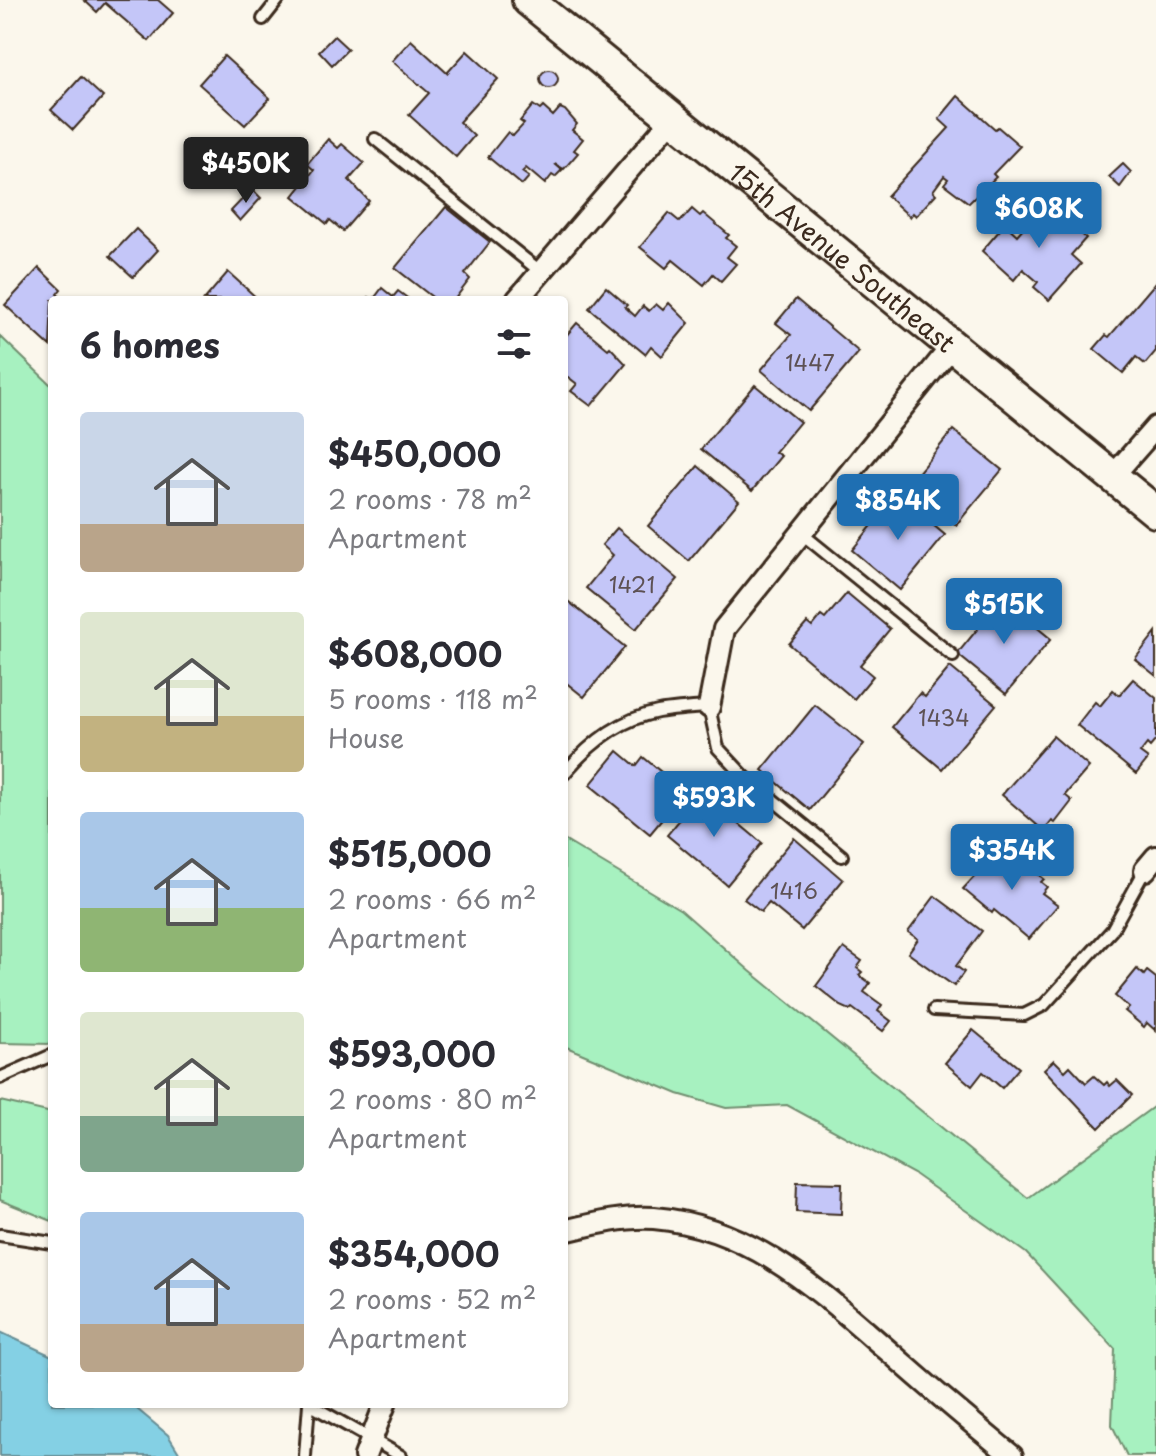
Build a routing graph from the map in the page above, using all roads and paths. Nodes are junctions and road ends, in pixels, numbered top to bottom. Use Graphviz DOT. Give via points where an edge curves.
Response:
graph roads {
  1 [pos="278,0"];
  2 [pos="528,0"];
  3 [pos="263,19"];
  4 [pos="673,118"];
  5 [pos="375,139"];
  6 [pos="541,272"];
  7 [pos="520,296"];
  8 [pos="952,346"];
  9 [pos="1156,427"];
  10 [pos="1112,477"];
  11 [pos="1156,512"];
  12 [pos="801,533"];
  13 [pos="953,656"];
  14 [pos="709,707"];
  15 [pos="568,769"];
  16 [pos="842,856"];
  17 [pos="1151,863"];
  18 [pos="934,1010"];
  19 [pos="48,1057"];
  20 [pos="0,1078"];
  21 [pos="568,1230"];
  22 [pos="0,1235"];
  23 [pos="48,1242"];
  24 [pos="309,1408"];
  25 [pos="314,1408"];
  26 [pos="383,1408"];
  27 [pos="368,1448"];
  28 [pos="305,1456"];
  29 [pos="401,1456"];
  30 [pos="1012,1456"];
  1 -- 3 [label="lane"];
  2 -- 4 [label="street, 15th Avenue Southeast"];
  4 -- 6 [label="street"];
  4 -- 8 [label="street, 15th Avenue Southeast"];
  5 -- 6 [label="lane"];
  6 -- 7 [label="street"];
  8 -- 10 [label="street, 15th Avenue Southeast"];
  8 -- 12 [label="street"];
  9 -- 10 [label="street"];
  10 -- 11 [label="street, 15th Avenue Southeast"];
  12 -- 13 [label="lane"];
  12 -- 14 [label="street" via="724,629"];
  14 -- 15 [label="lane" via="655,712 609,732"];
  14 -- 16 [label="lane" via="718,748 745,777"];
  17 -- 18 [label="lane" via="1112,930 1044,1005 1024,1015"];
  19 -- 20 [label="lane"];
  21 -- 30 [label="street" via="616,1219 654,1218 746,1244 807,1280"];
  22 -- 23 [label="lane"];
  24 -- 28 [label="lane"];
  25 -- 27 [label="lane"];
  26 -- 27 [label="street"];
  27 -- 29 [label="lane"];
}
